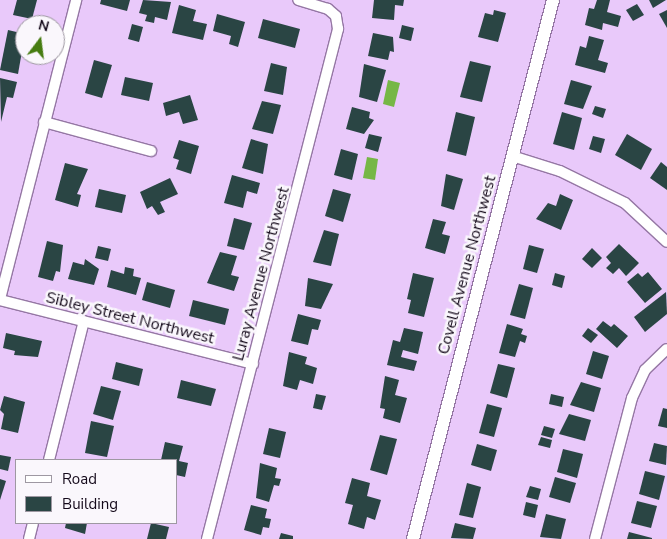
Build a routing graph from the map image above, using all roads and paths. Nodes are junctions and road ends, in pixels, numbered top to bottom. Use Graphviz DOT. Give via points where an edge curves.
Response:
graph roads {
  1 [pos="76,0"];
  2 [pos="298,0"];
  3 [pos="553,0"];
  4 [pos="44,122"];
  5 [pos="152,151"];
  6 [pos="512,156"];
  7 [pos="667,242"];
  8 [pos="0,300"];
  9 [pos="84,322"];
  10 [pos="667,348"];
  11 [pos="252,364"];
  12 [pos="49,459"];
  13 [pos="33,524"];
  14 [pos="29,539"];
  15 [pos="207,539"];
  16 [pos="413,539"];
  17 [pos="595,539"];
  1 -- 4 [label="street"];
  2 -- 11 [label="street, Luray Avenue Northwest" via="328,9 336,16 338,29 332,63"];
  3 -- 6 [label="street, Covell Avenue Northwest"];
  4 -- 5 [label="street"];
  4 -- 8 [label="street"];
  6 -- 7 [label="street" via="560,171 618,198"];
  6 -- 16 [label="street, Covell Avenue Northwest"];
  8 -- 9 [label="street, Sibley Street Northwest"];
  9 -- 11 [label="street, Sibley Street Northwest"];
  9 -- 12 [label="street"];
  10 -- 17 [label="street" via="645,370 632,398"];
  11 -- 15 [label="street, Luray Avenue Northwest"];
  13 -- 14 [label="street"];
}
